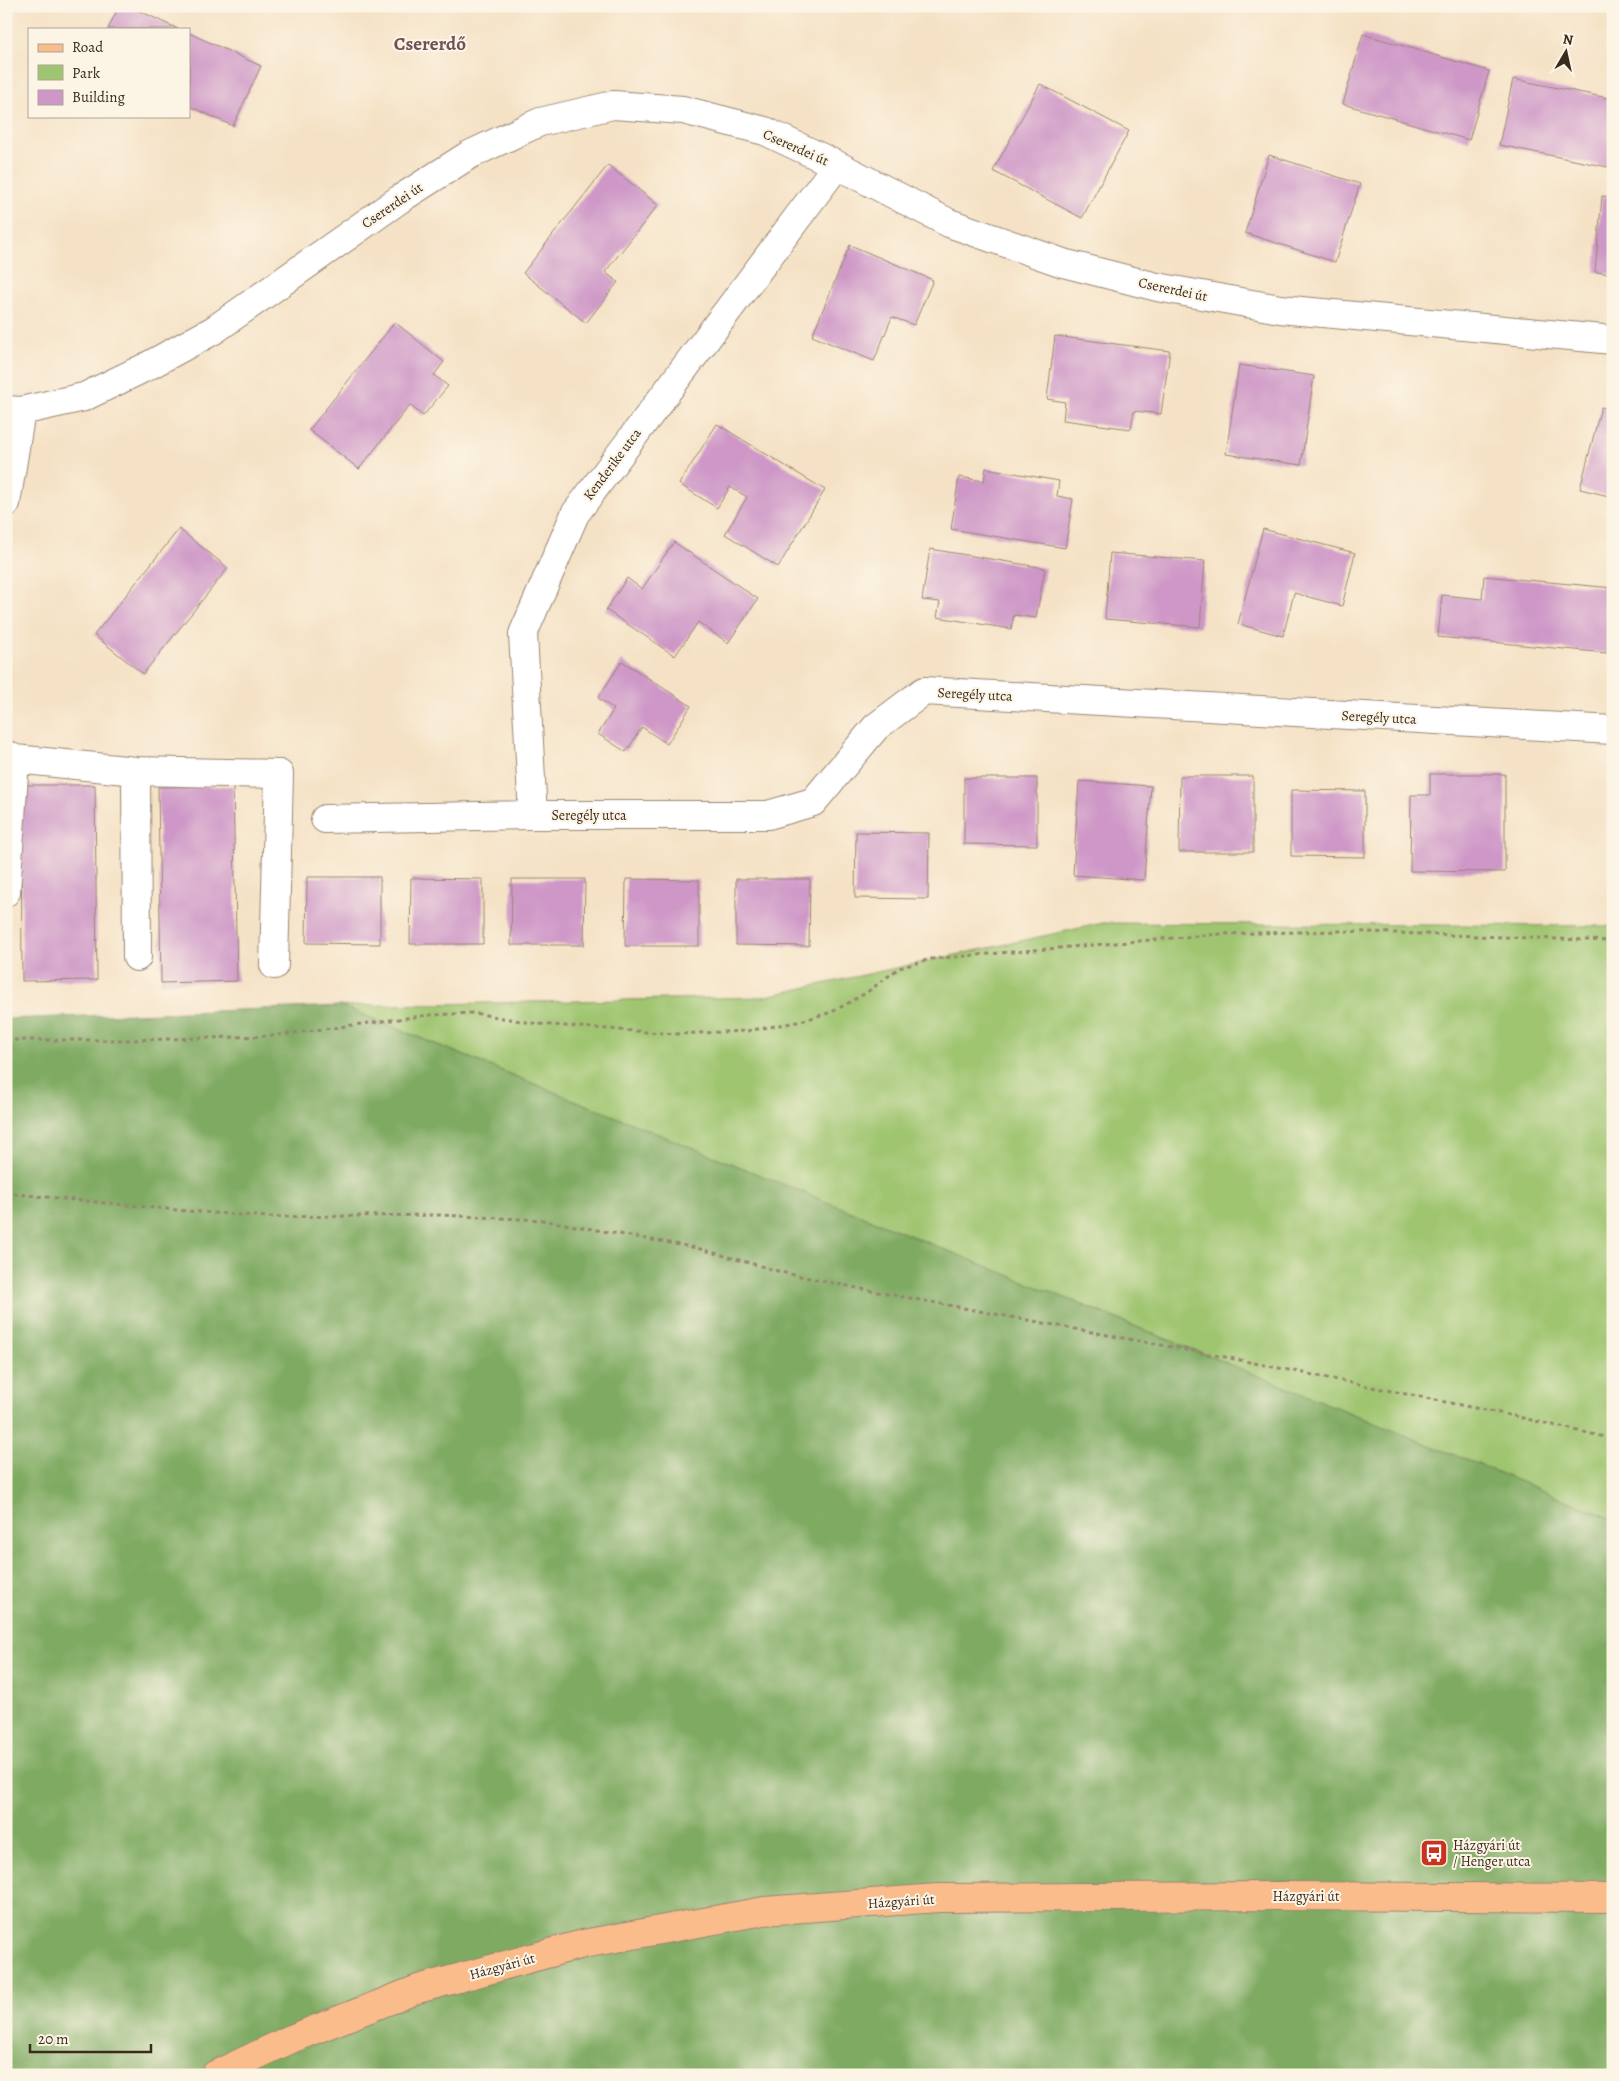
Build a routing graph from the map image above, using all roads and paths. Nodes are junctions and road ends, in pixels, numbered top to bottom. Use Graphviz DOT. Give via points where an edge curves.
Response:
graph roads {
  1 [pos="837,165"];
  2 [pos="1613,340"];
  3 [pos="13,411"];
  4 [pos="6,503"];
  5 [pos="1613,730"];
  6 [pos="10,756"];
  7 [pos="136,771"];
  8 [pos="533,815"];
  9 [pos="325,819"];
  10 [pos="6,892"];
  11 [pos="1613,941"];
  12 [pos="137,957"];
  13 [pos="274,965"];
  14 [pos="6,1040"];
  15 [pos="6,1193"];
  16 [pos="1613,1439"];
  17 [pos="1613,1898"];
  18 [pos="215,2075"];
  1 -- 2 [label="street, Csererdei út" via="949,223 1063,263 1157,287 1280,309"];
  1 -- 3 [label="street, Csererdei út" via="765,131 683,110 613,105 540,122 469,155 400,199 214,330 84,397"];
  1 -- 8 [label="street, Kenderike utca" via="575,514 523,634"];
  3 -- 4 [label="street"];
  5 -- 8 [label="street, Seregély utca" via="924,691 876,727 814,802 768,815"];
  6 -- 7 [label="street"];
  6 -- 10 [label="street"];
  7 -- 12 [label="street"];
  7 -- 13 [label="street" via="279,774"];
  8 -- 9 [label="street, Seregély utca"];
  11 -- 14 [label="path" via="1340,930 1220,934 931,959 899,968 866,993 832,1012 747,1031 676,1034 538,1024 474,1013 429,1015 271,1036"];
  15 -- 16 [label="path" via="269,1217 439,1215 542,1220 697,1248 785,1273 1225,1357"];
  17 -- 18 [label="main road, Házgyári út" via="938,1898 764,1911 583,1944 418,1990 291,2039"];
}
